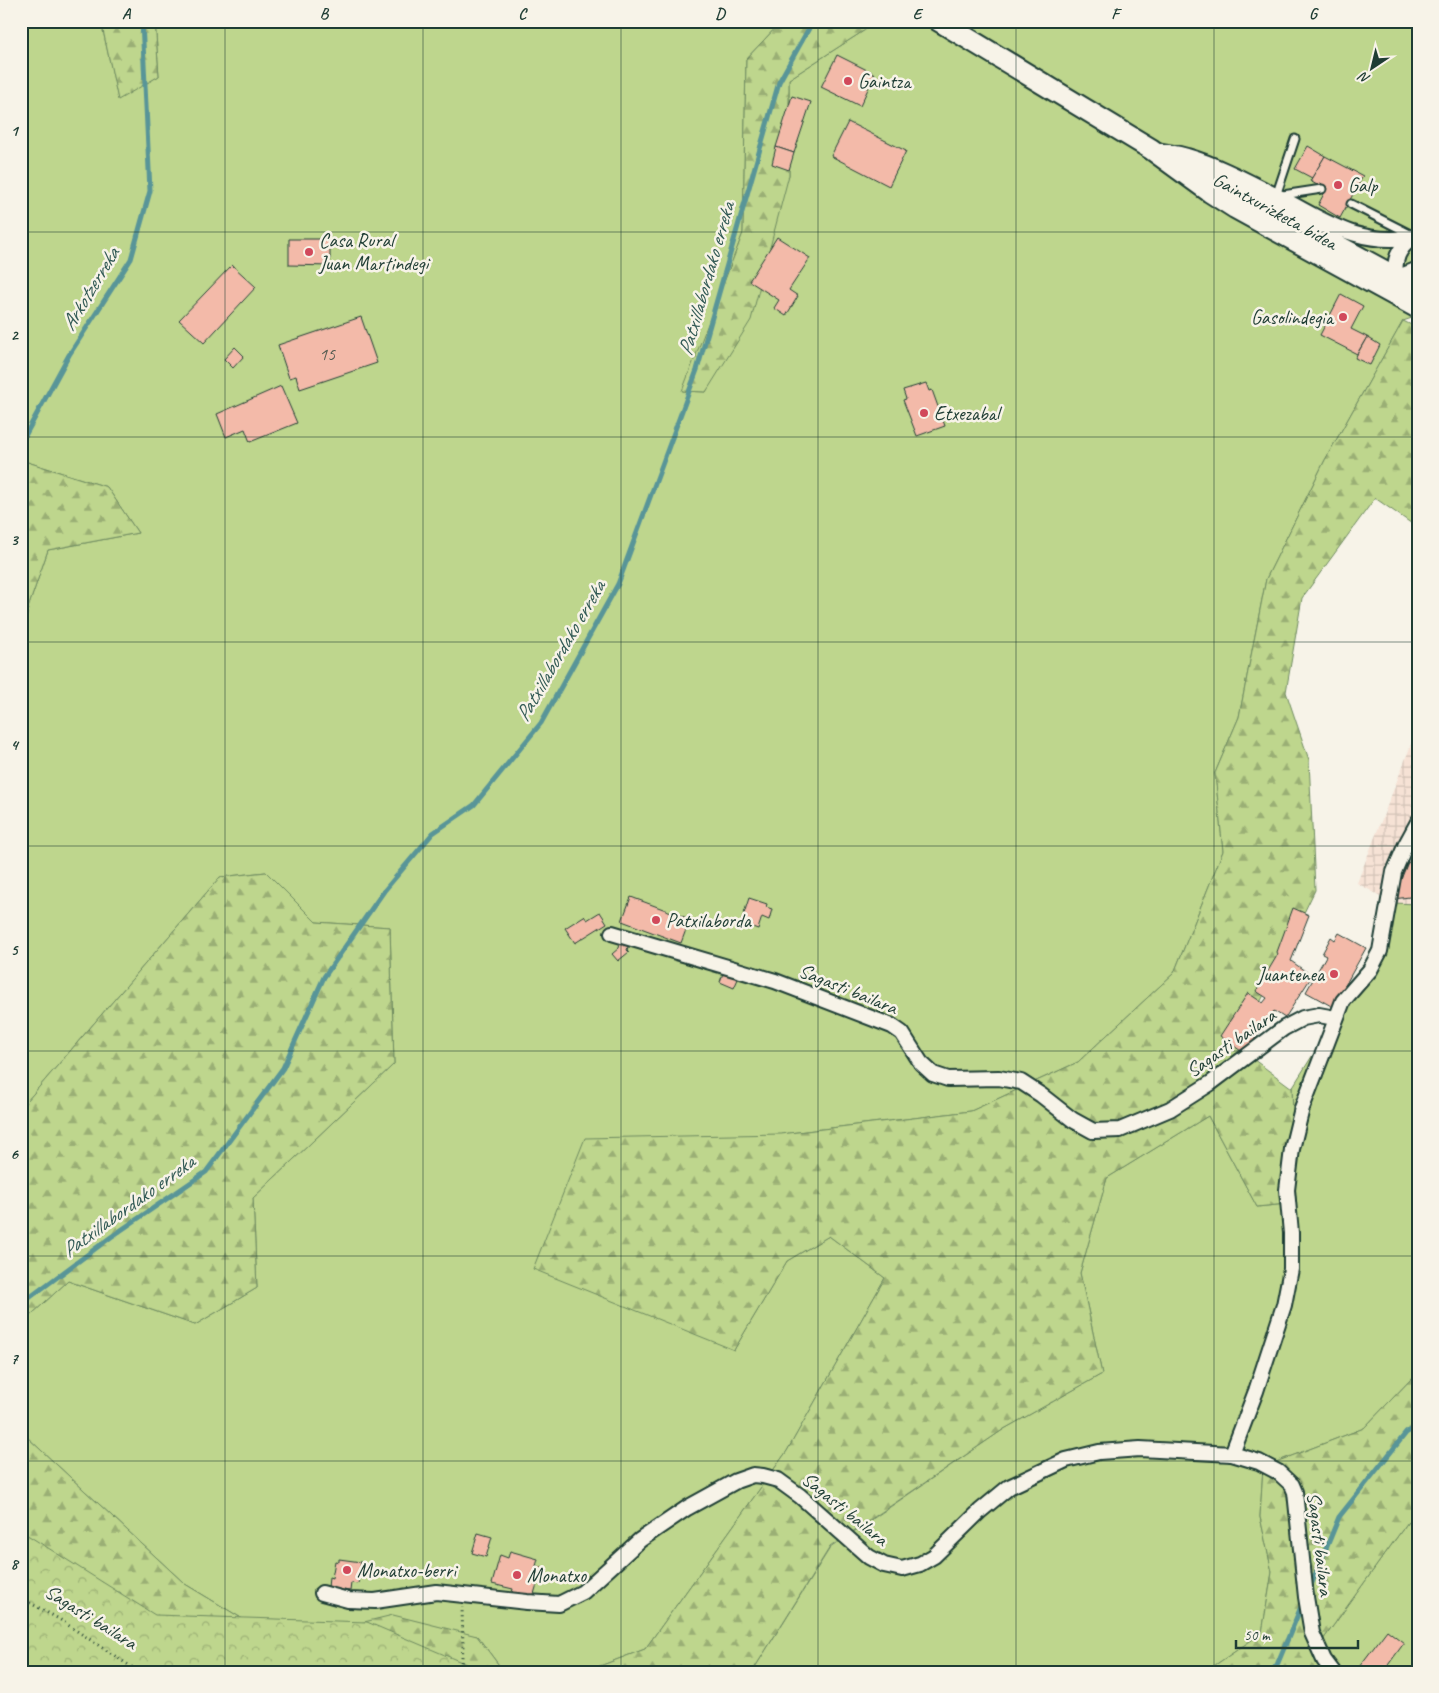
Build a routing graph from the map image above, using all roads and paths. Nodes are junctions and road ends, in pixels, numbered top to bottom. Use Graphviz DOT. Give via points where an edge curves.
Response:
graph roads {
  1 [pos="939,21"];
  2 [pos="1295,138"];
  3 [pos="1151,149"];
  4 [pos="1322,189"];
  5 [pos="1276,196"];
  6 [pos="1351,204"];
  7 [pos="1417,238"];
  8 [pos="1311,250"];
  9 [pos="1418,269"];
  10 [pos="1396,278"];
  11 [pos="1417,301"];
  12 [pos="1418,822"];
  13 [pos="612,933"];
  14 [pos="1335,1018"];
  15 [pos="1232,1454"];
  16 [pos="322,1593"];
  17 [pos="468,1596"];
  18 [pos="21,1598"];
  19 [pos="139,1672"];
  20 [pos="460,1672"];
  21 [pos="1333,1672"];
  1 -- 3 [label="main road, Gaintxurizketa bidea"];
  2 -- 5 [label="lane"];
  3 -- 5 [label="street" via="1210,164"];
  3 -- 8 [label="main road, Gaintxurizketa bidea" via="1223,200"];
  3 -- 10 [label="main road, Gaintxurizketa bidea" via="1213,178"];
  4 -- 5 [label="lane"];
  5 -- 7 [label="street" via="1362,237 1389,240"];
  6 -- 7 [label="lane"];
  7 -- 10 [label="street" via="1408,241 1398,255"];
  8 -- 10 [label="main road, Gaintxurizketa bidea" via="1335,255 1378,276"];
  8 -- 11 [label="main road, Gaintxurizketa bidea"];
  9 -- 10 [label="street"];
  10 -- 11 [label="main road, Gaintxurizketa bidea" via="1403,293"];
  12 -- 14 [label="street" via="1394,872 1380,951 1370,970 1342,1001"];
  13 -- 14 [label="street, Sagasti bailara" via="775,981 892,1026 902,1033 921,1063 933,1074 948,1079 1000,1078 1022,1082 1093,1131 1120,1130 1170,1110 1284,1028 1303,1018 1319,1015"];
  14 -- 15 [label="street" via="1302,1108 1292,1149 1287,1190 1292,1233 1291,1270 1284,1305"];
  15 -- 17 [label="street, Sagasti bailara" via="1140,1449 1099,1452 1066,1460 1009,1487 934,1556 902,1569 869,1558 778,1480 754,1475 736,1481 687,1508 640,1540 571,1599 559,1604"];
  15 -- 21 [label="street, Sagasti bailara" via="1259,1462 1278,1472 1292,1485 1312,1633"];
  16 -- 17 [label="street, Sagasti bailara" via="348,1600 375,1601 436,1592"];
  17 -- 20 [label="path" via="462,1610"];
  18 -- 19 [label="path, Sagasti bailara"];
}
